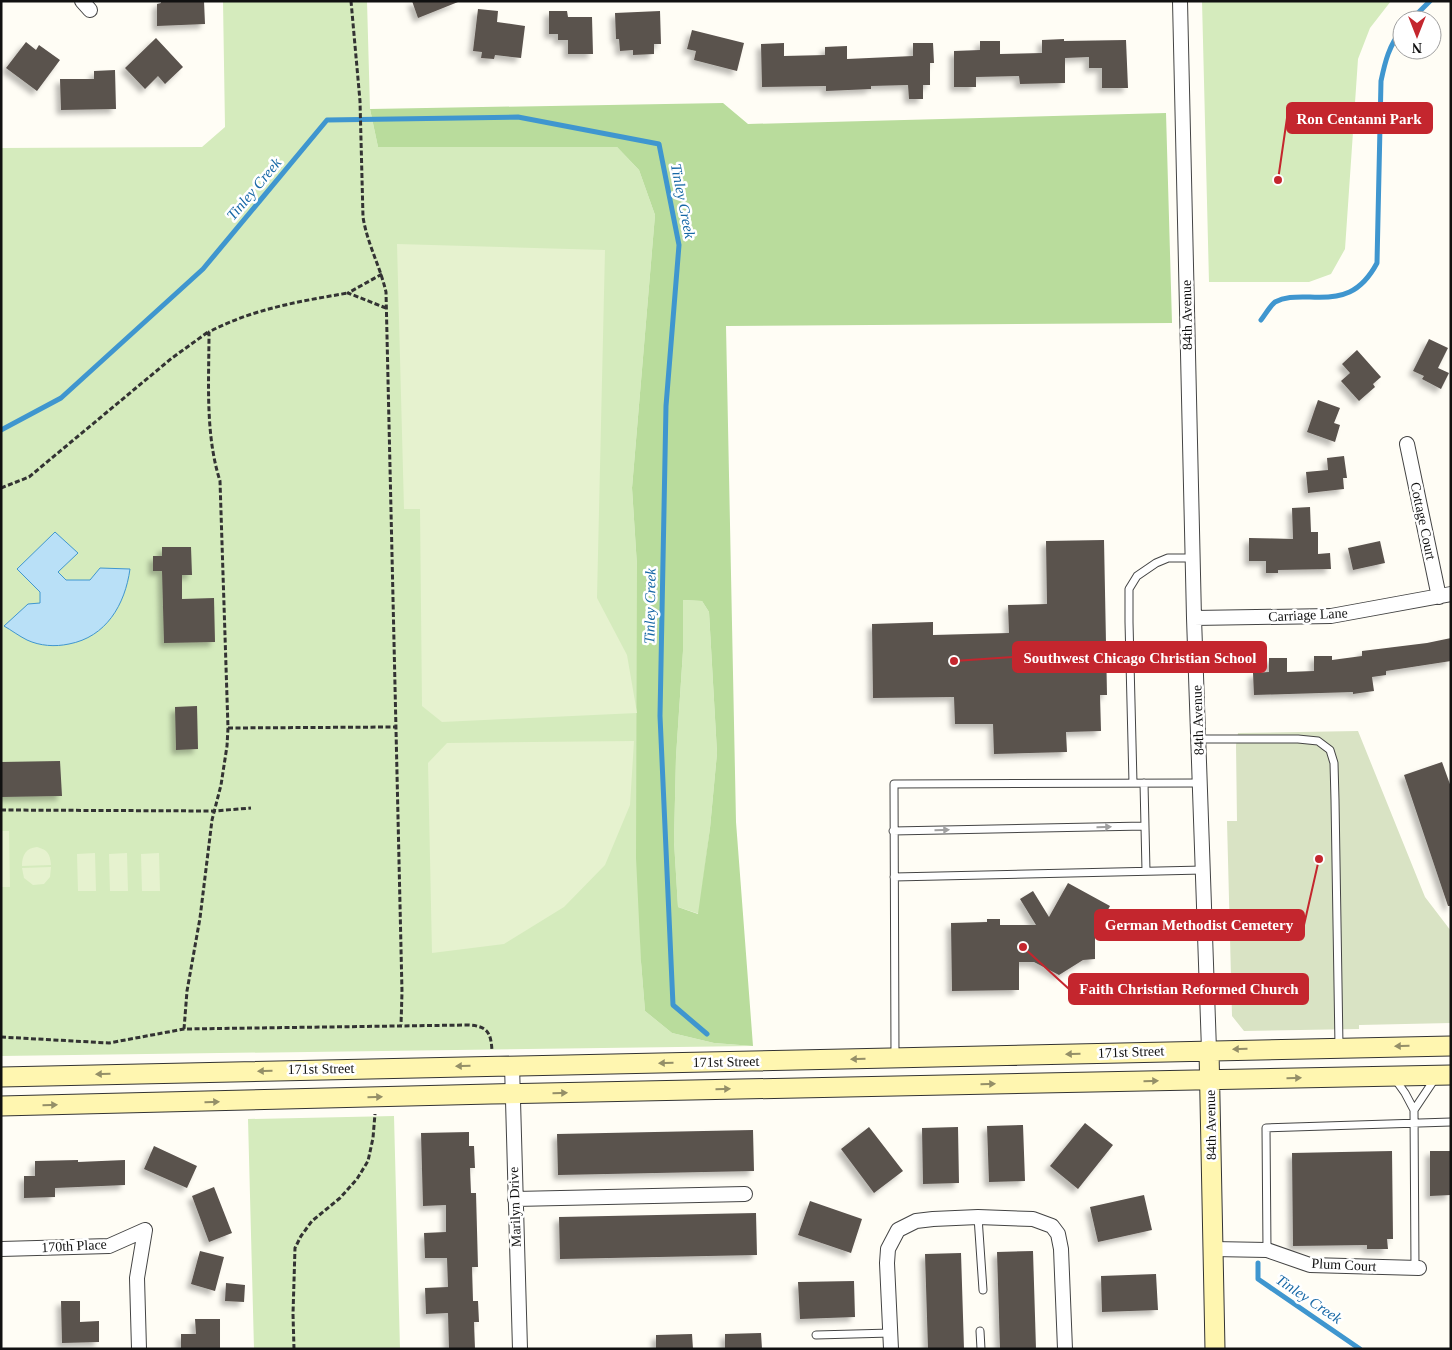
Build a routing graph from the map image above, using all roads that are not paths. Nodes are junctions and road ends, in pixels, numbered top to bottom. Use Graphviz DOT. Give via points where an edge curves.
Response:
graph roads {
  1 [pos="1180,1"];
  2 [pos="1407,444"];
  3 [pos="1193,558"];
  4 [pos="1445,595"];
  5 [pos="1194,618"];
  6 [pos="1198,739"];
  7 [pos="1133,783"];
  8 [pos="1144,783"];
  9 [pos="1200,783"];
  10 [pos="1145,826"];
  11 [pos="893,831"];
  12 [pos="1203,870"];
  13 [pos="1146,871"];
  14 [pos="894,877"];
  15 [pos="1451,1046"];
  16 [pos="1339,1048"];
  17 [pos="1209,1050"];
  18 [pos="895,1059"];
  19 [pos="512,1065"];
  20 [pos="1444,1075"];
  21 [pos="1393,1076"];
  22 [pos="1,1077"];
  23 [pos="1210,1080"];
  24 [pos="512,1094"];
  25 [pos="1,1106"];
  26 [pos="1414,1110"];
  27 [pos="1451,1122"];
  28 [pos="1414,1124"];
  29 [pos="746,1194"];
  30 [pos="515,1199"];
  31 [pos="976,1218"];
  32 [pos="1,1249"];
  33 [pos="1212,1250"];
  34 [pos="1267,1250"];
  35 [pos="1417,1268"];
  36 [pos="983,1290"];
  37 [pos="980,1331"];
  38 [pos="891,1332"];
  39 [pos="816,1335"];
  40 [pos="139,1349"];
  41 [pos="520,1349"];
  42 [pos="891,1349"];
  43 [pos="981,1349"];
  44 [pos="1064,1349"];
  45 [pos="1215,1349"];
  1 -- 3 [label="street, 84th Avenue"];
  2 -- 4 [label="street, Cottage Court"];
  3 -- 5 [label="street, 84th Avenue"];
  3 -- 7 [label="lane" via="1168,558 1156,563 1137,576 1130,589"];
  4 -- 5 [label="street, Carriage Lane" via="1331,616"];
  5 -- 6 [label="street, 84th Avenue"];
  6 -- 9 [label="street, 84th Avenue"];
  6 -- 16 [label="lane" via="1298,739 1318,741 1330,750 1335,791"];
  7 -- 8 [label="lane"];
  7 -- 11 [label="lane" via="894,784"];
  8 -- 9 [label="lane"];
  8 -- 10 [label="lane"];
  9 -- 12 [label="street, 84th Avenue"];
  11 -- 10 [label="lane, one-way"];
  10 -- 13 [label="lane"];
  11 -- 14 [label="lane"];
  12 -- 13 [label="lane"];
  12 -- 17 [label="street, 84th Avenue"];
  13 -- 14 [label="lane"];
  14 -- 18 [label="lane"];
  15 -- 16 [label="street, 171st Street, one-way"];
  16 -- 17 [label="street, 171st Street, one-way"];
  17 -- 18 [label="street, 171st Street, one-way"];
  17 -- 23 [label="street, 84th Avenue"];
  18 -- 19 [label="street, 171st Street, one-way"];
  19 -- 22 [label="street, 171st Street, one-way"];
  19 -- 24 [label="street, Marilyn Drive"];
  20 -- 21 [label="street, 171st Street"];
  20 -- 26 [label="lane"];
  23 -- 21 [label="street, 171st Street, one-way"];
  21 -- 26 [label="lane"];
  24 -- 23 [label="street, 171st Street, one-way"];
  23 -- 33 [label="street, 84th Avenue"];
  25 -- 24 [label="street, 171st Street, one-way"];
  24 -- 30 [label="street, Marilyn Drive"];
  26 -- 28 [label="lane"];
  27 -- 28 [label="lane"];
  28 -- 34 [label="lane" via="1266,1128"];
  28 -- 35 [label="lane"];
  29 -- 30 [label="street"];
  30 -- 41 [label="street, Marilyn Drive"];
  31 -- 36 [label="lane"];
  31 -- 38 [label="street" via="916,1221 898,1230 888,1249 887,1262"];
  31 -- 44 [label="street" via="1033,1218 1052,1226 1058,1234"];
  32 -- 40 [label="street, 170th Place" via="109,1246 145,1230 137,1278"];
  33 -- 34 [label="street, Plum Court"];
  33 -- 45 [label="street, 84th Avenue"];
  34 -- 35 [label="street, Plum Court" via="1310,1265"];
  37 -- 43 [label="lane"];
  38 -- 39 [label="lane"];
  38 -- 42 [label="street"];
}
